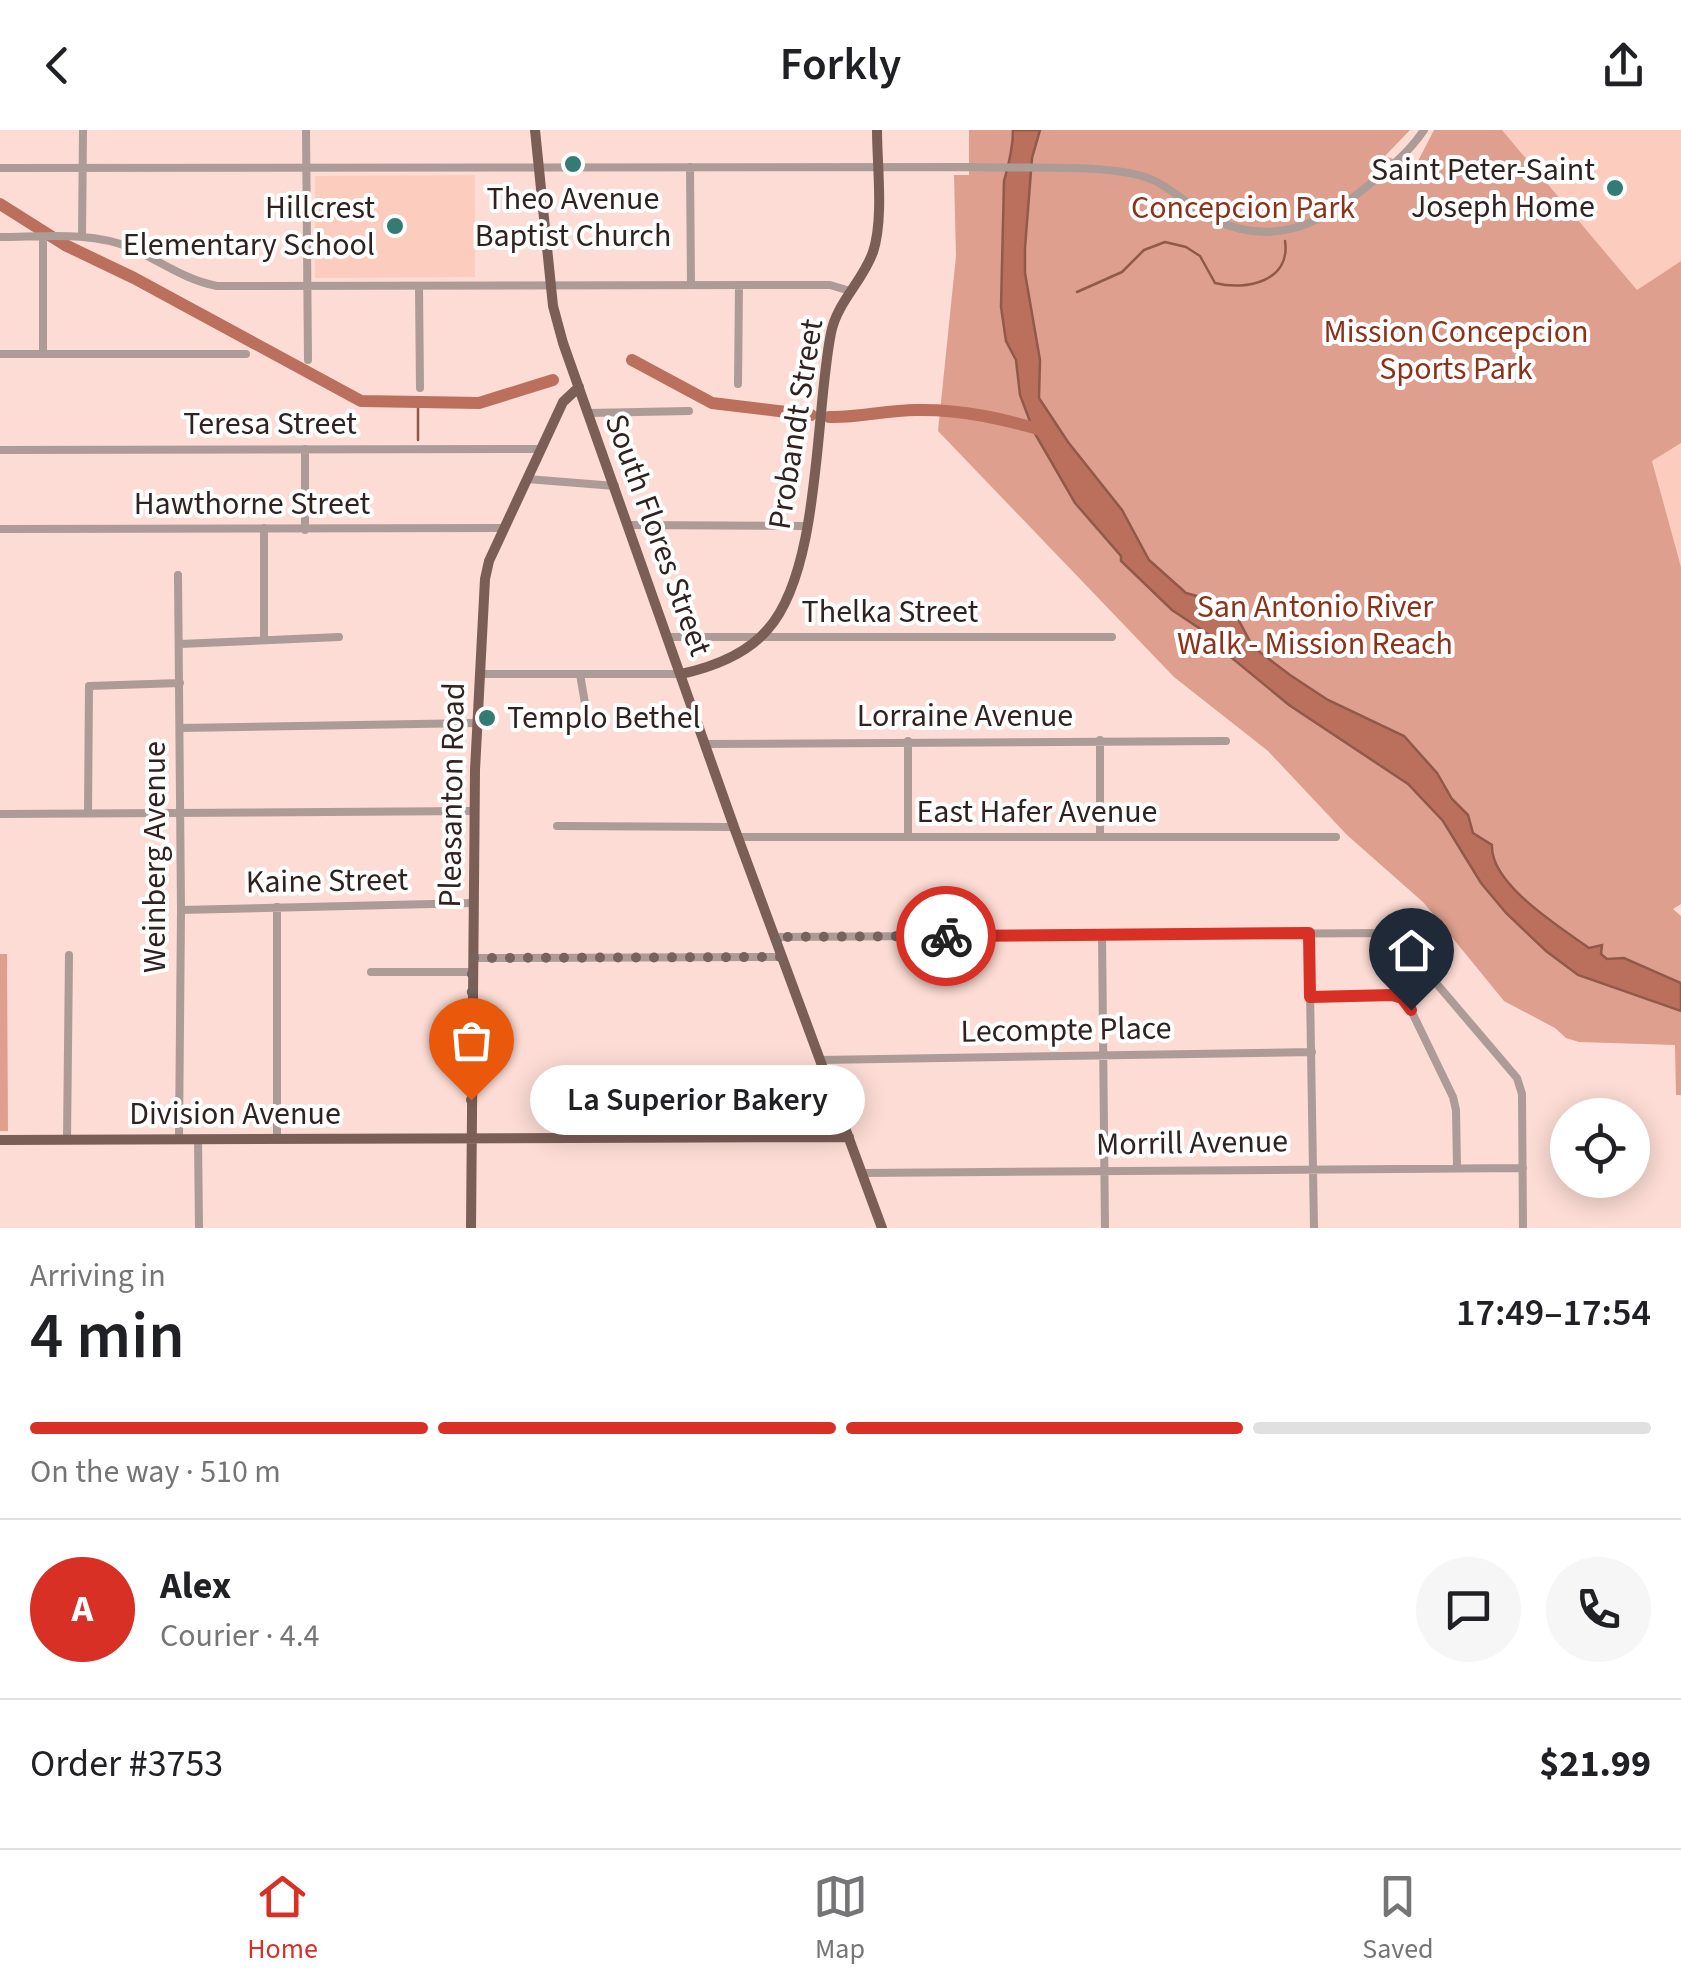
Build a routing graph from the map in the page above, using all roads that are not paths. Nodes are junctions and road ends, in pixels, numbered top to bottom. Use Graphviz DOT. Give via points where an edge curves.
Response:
graph roads {
  1 [pos="82,130"];
  2 [pos="306,130"];
  3 [pos="535,130"];
  4 [pos="877,130"];
  5 [pos="1424,130"];
  6 [pos="538,167"];
  7 [pos="690,167"];
  8 [pos="877,167"];
  9 [pos="0,168"];
  10 [pos="82,168"];
  11 [pos="306,168"];
  12 [pos="43,236"];
  13 [pos="0,237"];
  14 [pos="78,237"];
  15 [pos="739,285"];
  16 [pos="419,286"];
  17 [pos="550,286"];
  18 [pos="690,286"];
  19 [pos="307,287"];
  20 [pos="850,291"];
  21 [pos="0,354"];
  22 [pos="44,354"];
  23 [pos="246,354"];
  24 [pos="308,360"];
  25 [pos="738,384"];
  26 [pos="579,387"];
  27 [pos="420,388"];
  28 [pos="688,412"];
  29 [pos="588,413"];
  30 [pos="306,448"];
  31 [pos="540,449"];
  32 [pos="0,450"];
  33 [pos="527,479"];
  34 [pos="614,486"];
  35 [pos="628,525"];
  36 [pos="808,526"];
  37 [pos="264,528"];
  38 [pos="504,528"];
  39 [pos="0,529"];
  40 [pos="305,530"];
  41 [pos="178,575"];
  42 [pos="339,637"];
  43 [pos="668,637"];
  44 [pos="761,637"];
  45 [pos="1112,637"];
  46 [pos="264,640"];
  47 [pos="180,644"];
  48 [pos="480,674"];
  49 [pos="580,674"];
  50 [pos="681,674"];
  51 [pos="180,683"];
  52 [pos="476,722"];
  53 [pos="588,722"];
  54 [pos="180,728"];
  55 [pos="1100,740"];
  56 [pos="1226,741"];
  57 [pos="908,742"];
  58 [pos="705,744"];
  59 [pos="474,810"];
  60 [pos="88,813"];
  61 [pos="180,813"];
  62 [pos="0,814"];
  63 [pos="557,826"];
  64 [pos="736,832"];
  65 [pos="1336,836"];
  66 [pos="908,837"];
  67 [pos="1100,837"];
  68 [pos="474,903"];
  69 [pos="277,907"];
  70 [pos="181,910"];
  71 [pos="1309,933"];
  72 [pos="1102,935"];
  73 [pos="775,937"];
  74 [pos="69,955"];
  75 [pos="782,957"];
  76 [pos="472,958"];
  77 [pos="371,972"];
  78 [pos="472,972"];
  79 [pos="1310,997"];
  80 [pos="1312,1052"];
  81 [pos="1104,1054"];
  82 [pos="821,1060"];
  83 [pos="848,1137"];
  84 [pos="470,1138"];
  85 [pos="180,1139"];
  86 [pos="198,1139"];
  87 [pos="278,1139"];
  88 [pos="0,1140"];
  89 [pos="67,1140"];
  90 [pos="1314,1167"];
  91 [pos="1456,1167"];
  92 [pos="1523,1168"];
  93 [pos="1104,1169"];
  94 [pos="862,1173"];
  95 [pos="199,1228"];
  96 [pos="471,1228"];
  97 [pos="882,1228"];
  98 [pos="1105,1228"];
  99 [pos="1314,1228"];
  100 [pos="1523,1228"];
  1 -- 10 [label="street"];
  2 -- 11 [label="street"];
  3 -- 6 [label="main road, South Flores Street"];
  4 -- 8 [label="main road, Probandt Street"];
  5 -- 8 [label="street" via="1393,165 1327,217 1265,232 1202,214 1147,178 1076,170"];
  6 -- 7 [label="street"];
  6 -- 11 [label="street"];
  6 -- 17 [label="main road, South Flores Street"];
  7 -- 8 [label="street"];
  7 -- 18 [label="street"];
  8 -- 20 [label="main road, Probandt Street" via="874,246"];
  9 -- 10 [label="street"];
  10 -- 11 [label="street"];
  10 -- 14 [label="street"];
  11 -- 19 [label="street"];
  12 -- 13 [label="street"];
  12 -- 14 [label="street"];
  12 -- 22 [label="street"];
  14 -- 19 [label="street" via="133,249 206,284"];
  15 -- 18 [label="street"];
  15 -- 20 [label="street"];
  15 -- 25 [label="street"];
  16 -- 17 [label="street"];
  16 -- 19 [label="street"];
  16 -- 27 [label="street"];
  17 -- 18 [label="street"];
  17 -- 26 [label="main road, South Flores Street"];
  19 -- 24 [label="street"];
  20 -- 36 [label="main road, Probandt Street" via="830,338"];
  21 -- 22 [label="street"];
  22 -- 23 [label="street"];
  26 -- 29 [label="main road, South Flores Street"];
  26 -- 31 [label="main road, Pleasanton Road" via="563,402"];
  28 -- 29 [label="street"];
  29 -- 34 [label="main road, South Flores Street"];
  30 -- 31 [label="street, Teresa Street"];
  30 -- 32 [label="street, Teresa Street"];
  30 -- 40 [label="street"];
  31 -- 33 [label="main road, Pleasanton Road"];
  33 -- 34 [label="street"];
  33 -- 38 [label="main road, Pleasanton Road"];
  34 -- 35 [label="main road, South Flores Street"];
  35 -- 36 [label="street"];
  35 -- 43 [label="main road, South Flores Street"];
  36 -- 44 [label="main road, Probandt Street" via="788,595"];
  37 -- 39 [label="street, Hawthorne Street"];
  37 -- 40 [label="street, Hawthorne Street"];
  37 -- 46 [label="street"];
  38 -- 40 [label="street, Hawthorne Street"];
  38 -- 48 [label="main road, Pleasanton Road" via="486,571"];
  41 -- 47 [label="street, Weinberg Avenue"];
  42 -- 46 [label="street"];
  43 -- 44 [label="street, Thelka Street"];
  43 -- 50 [label="main road, South Flores Street"];
  44 -- 45 [label="street, Thelka Street"];
  44 -- 50 [label="main road, Probandt Street" via="727,659"];
  46 -- 47 [label="street"];
  47 -- 51 [label="street, Weinberg Avenue"];
  48 -- 49 [label="street"];
  48 -- 52 [label="main road, Pleasanton Road"];
  49 -- 50 [label="street"];
  49 -- 53 [label="street"];
  50 -- 58 [label="main road, South Flores Street"];
  51 -- 54 [label="street, Weinberg Avenue"];
  51 -- 60 [label="street" via="88,688"];
  52 -- 54 [label="street"];
  52 -- 59 [label="main road, Pleasanton Road"];
  54 -- 61 [label="street, Weinberg Avenue"];
  55 -- 56 [label="street, Lorraine Avenue"];
  55 -- 57 [label="street, Lorraine Avenue"];
  55 -- 67 [label="street"];
  57 -- 58 [label="street, Lorraine Avenue"];
  57 -- 66 [label="street"];
  58 -- 64 [label="main road, South Flores Street"];
  59 -- 61 [label="street"];
  59 -- 68 [label="main road, Pleasanton Road"];
  60 -- 61 [label="street"];
  60 -- 62 [label="street"];
  61 -- 70 [label="street, Weinberg Avenue"];
  63 -- 64 [label="street, East Hafer Avenue"];
  64 -- 66 [label="street, East Hafer Avenue"];
  64 -- 73 [label="main road, South Flores Street"];
  65 -- 67 [label="street, East Hafer Avenue"];
  66 -- 67 [label="street, East Hafer Avenue"];
  68 -- 69 [label="street, Kaine Street"];
  68 -- 76 [label="main road, Pleasanton Road"];
  69 -- 70 [label="street, Kaine Street"];
  69 -- 87 [label="street"];
  70 -- 85 [label="street, Weinberg Avenue"];
  71 -- 72 [label="street"];
  71 -- 79 [label="street"];
  71 -- 92 [label="street" via="1396,936 1517,1078"];
  72 -- 73 [label="street"];
  72 -- 81 [label="street"];
  73 -- 75 [label="main road, South Flores Street"];
  74 -- 89 [label="street"];
  75 -- 76 [label="street"];
  75 -- 82 [label="main road, South Flores Street"];
  76 -- 78 [label="main road, Pleasanton Road"];
  77 -- 78 [label="street"];
  78 -- 84 [label="main road, Pleasanton Road"];
  79 -- 80 [label="street"];
  79 -- 91 [label="street" via="1393,995 1407,1002 1453,1097"];
  80 -- 81 [label="street, Lecompte Place"];
  80 -- 90 [label="street"];
  81 -- 82 [label="street, Lecompte Place"];
  81 -- 93 [label="street"];
  82 -- 83 [label="main road, South Flores Street"];
  83 -- 84 [label="main road, Division Avenue"];
  83 -- 94 [label="main road, South Flores Street"];
  84 -- 87 [label="main road, Division Avenue"];
  84 -- 96 [label="main road, Pleasanton Road"];
  85 -- 86 [label="main road, Division Avenue"];
  85 -- 89 [label="main road, Division Avenue"];
  86 -- 87 [label="main road, Division Avenue"];
  86 -- 95 [label="street"];
  88 -- 89 [label="main road, Division Avenue"];
  90 -- 91 [label="street, Morrill Avenue"];
  90 -- 93 [label="street, Morrill Avenue"];
  90 -- 99 [label="street"];
  91 -- 92 [label="street, Morrill Avenue"];
  92 -- 100 [label="street"];
  93 -- 94 [label="street, Morrill Avenue"];
  93 -- 98 [label="street"];
  94 -- 97 [label="main road, South Flores Street"];
}
